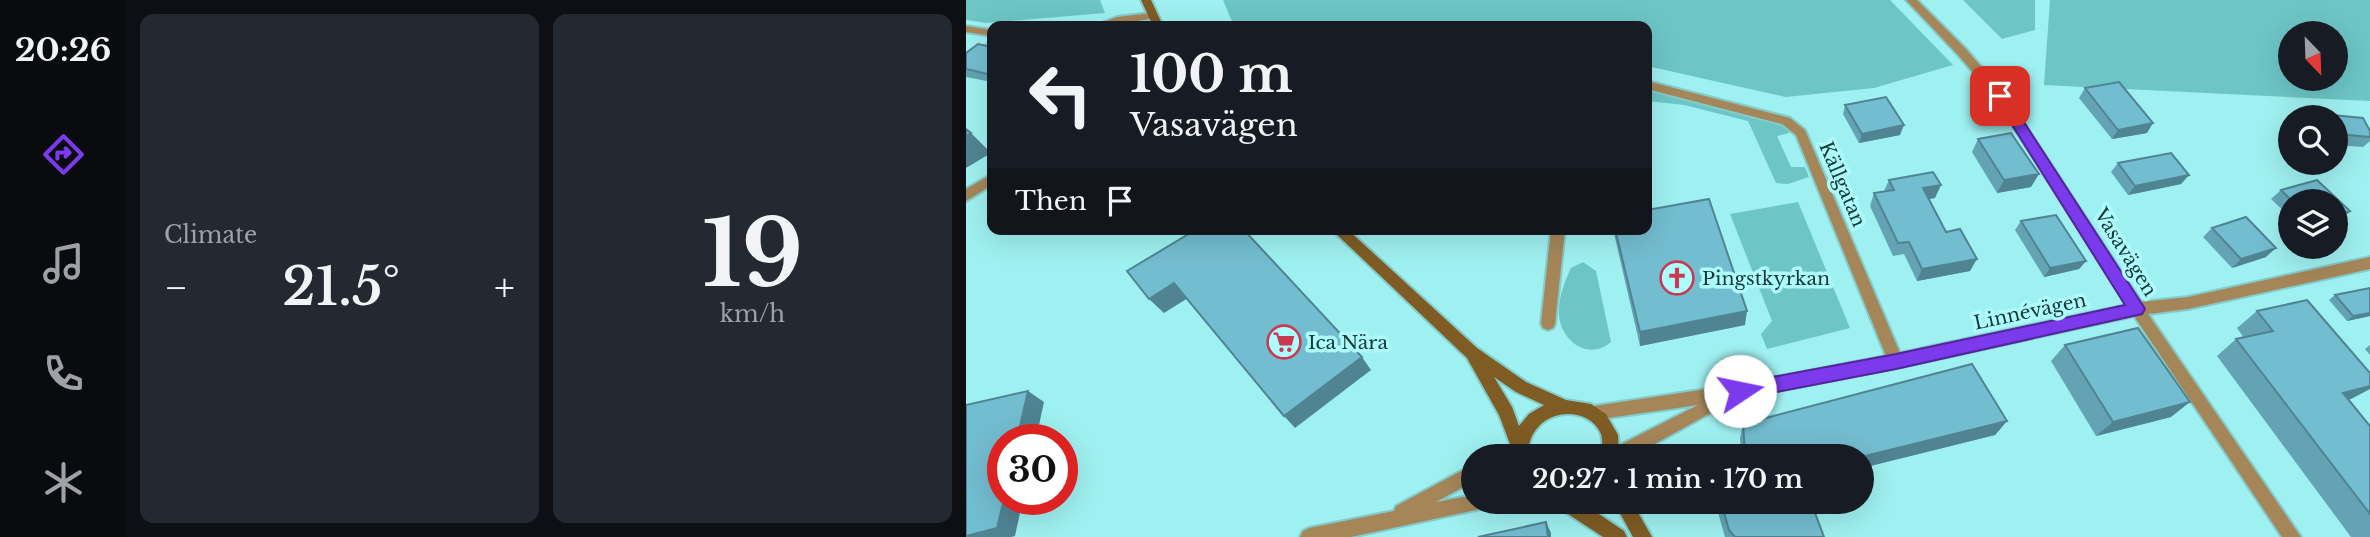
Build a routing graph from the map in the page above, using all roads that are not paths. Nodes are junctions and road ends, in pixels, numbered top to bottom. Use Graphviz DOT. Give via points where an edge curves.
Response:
graph roads {
  1 [pos="1146,0"];
  2 [pos="1911,0"];
  3 [pos="1114,21"];
  4 [pos="1155,21"];
  5 [pos="966,29"];
  6 [pos="987,32"];
  7 [pos="987,48"];
  8 [pos="966,66"];
  9 [pos="1652,86"];
  10 [pos="987,182"];
  11 [pos="966,196"];
  12 [pos="1344,235"];
  13 [pos="1557,235"];
  14 [pos="2370,263"];
  15 [pos="2137,309"];
  16 [pos="1548,324"];
  17 [pos="1472,353"];
  18 [pos="1896,361"];
  19 [pos="1740,391"];
  20 [pos="1563,405"];
  21 [pos="1594,413"];
  22 [pos="1514,444"];
  23 [pos="1519,444"];
  24 [pos="1611,444"];
  25 [pos="1638,444"];
  26 [pos="1461,479"];
  27 [pos="1461,505"];
  28 [pos="1583,514"];
  29 [pos="1629,514"];
  30 [pos="1392,518"];
  31 [pos="1309,537"];
  32 [pos="1618,537"];
  33 [pos="1643,537"];
  34 [pos="2292,537"];
  1 -- 4 [label="main road"];
  2 -- 15 [label="street, Vasavägen" via="2000,96"];
  3 -- 4 [label="street"];
  5 -- 6 [label="street"];
  7 -- 8 [label="lane"];
  9 -- 18 [label="street, Källgatan" via="1786,121 1801,133"];
  10 -- 11 [label="street"];
  12 -- 17 [label="main road"];
  13 -- 16 [label="street"];
  14 -- 15 [label="street, Linnévägen" via="2188,303"];
  15 -- 18 [label="street, Linnévägen"];
  15 -- 34 [label="street, Vasavägen"];
  17 -- 20 [label="main road" via="1521,387"];
  17 -- 22 [label="main road" via="1506,412"];
  18 -- 19 [label="street, Linnévägen"];
  19 -- 21 [label="street, Linnévägen"];
  19 -- 25 [label="street, Linnévägen"];
  20 -- 21 [label="main road"];
  20 -- 23 [label="main road" via="1534,419"];
  21 -- 24 [label="main road" via="1609,430"];
  26 -- 30 [label="street"];
  27 -- 30 [label="street"];
  28 -- 32 [label="main road"];
  29 -- 33 [label="main road"];
  30 -- 31 [label="street"];
}
